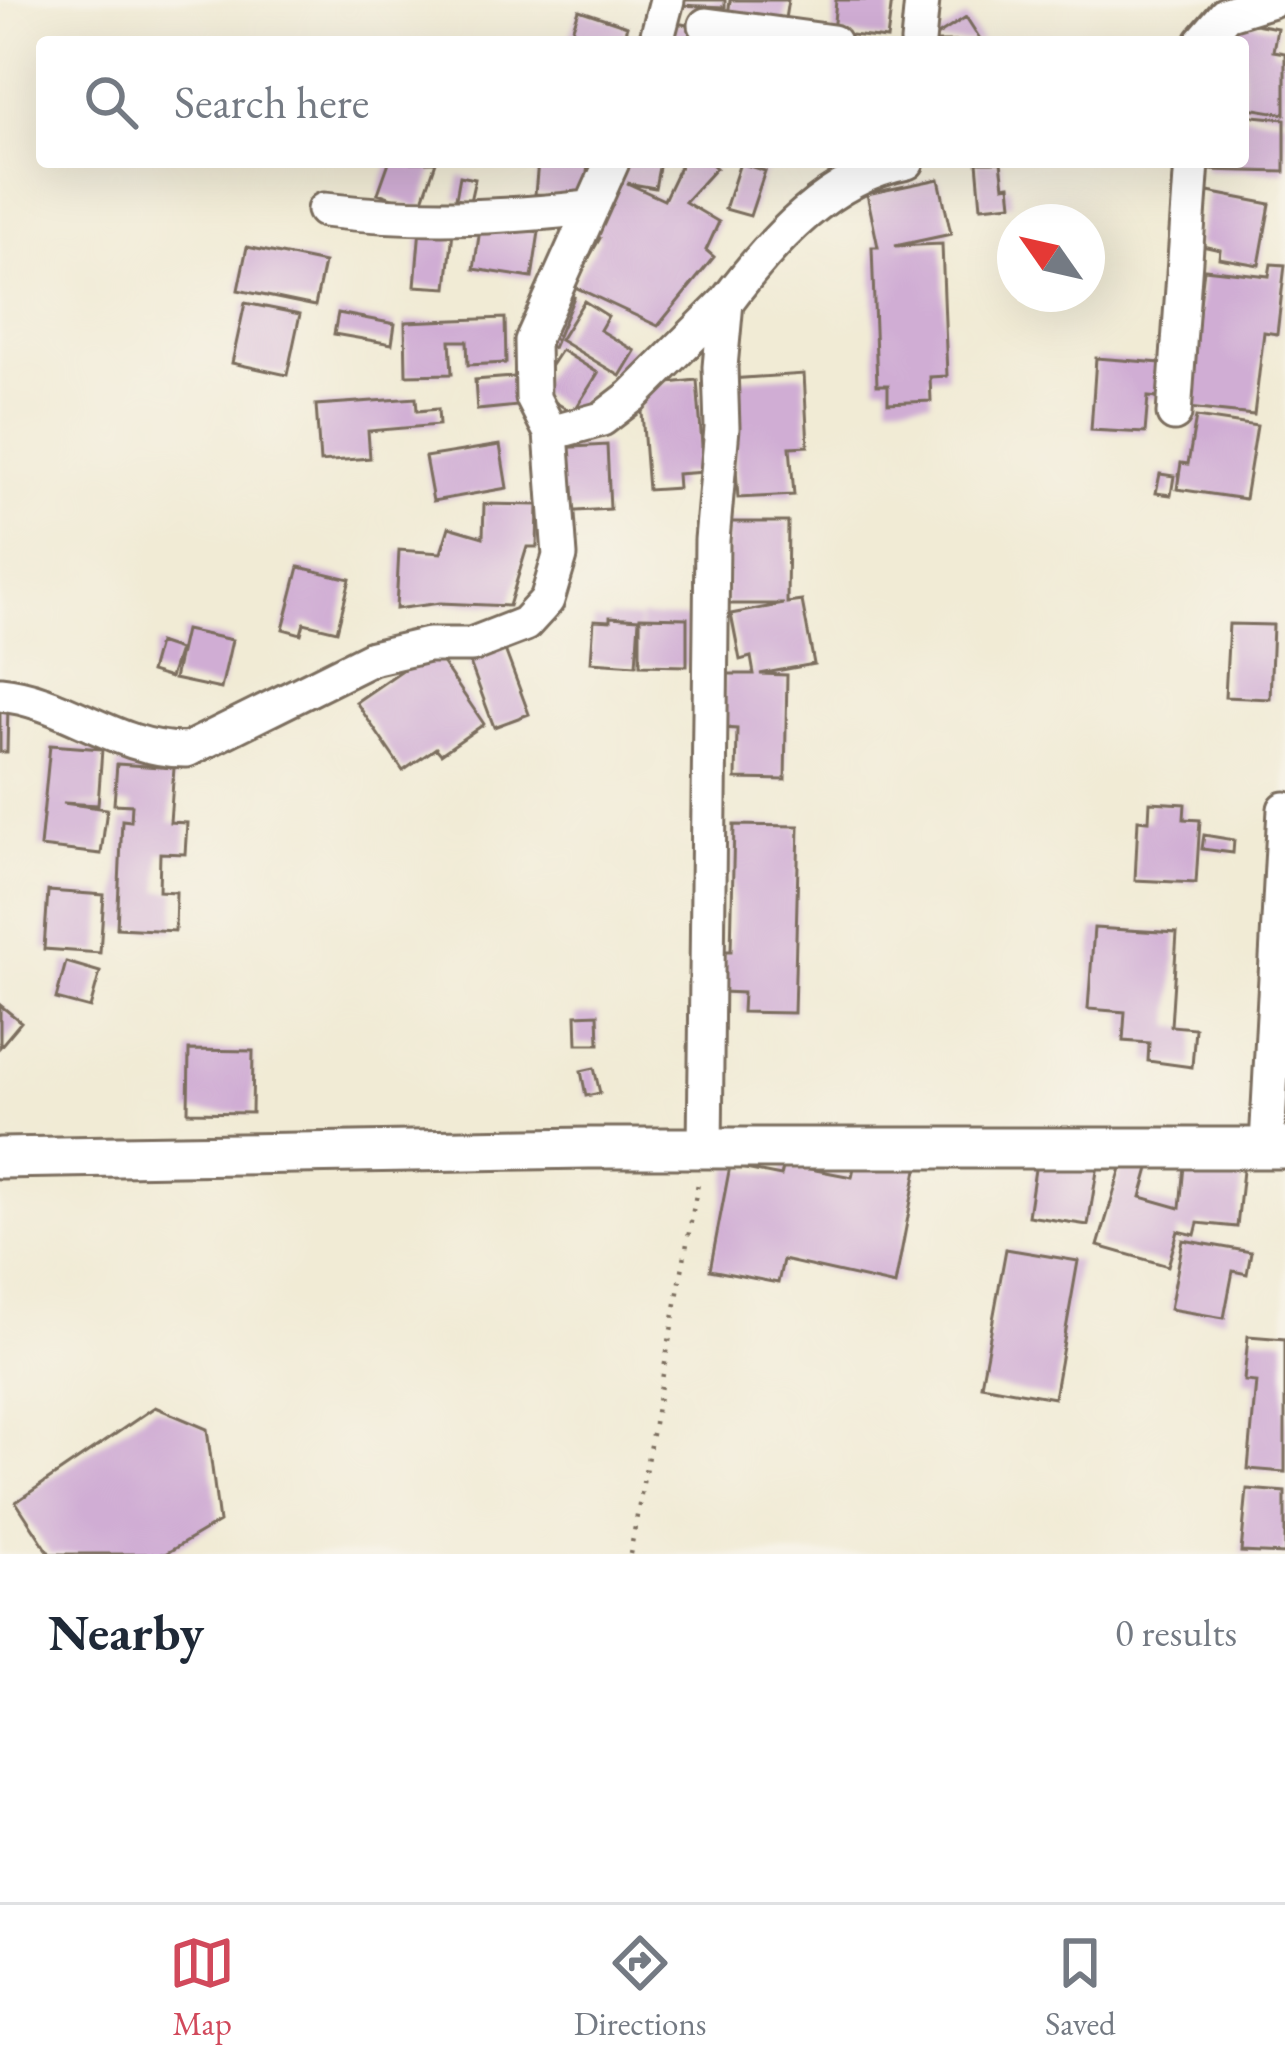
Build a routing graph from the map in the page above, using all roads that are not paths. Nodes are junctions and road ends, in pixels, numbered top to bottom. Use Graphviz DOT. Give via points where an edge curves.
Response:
graph roads {
  1 [pos="667,0"];
  2 [pos="922,0"];
  3 [pos="1272,0"];
  4 [pos="706,25"];
  5 [pos="658,36"];
  6 [pos="788,36"];
  7 [pos="919,36"];
  8 [pos="1207,36"];
  9 [pos="609,168"];
  10 [pos="887,168"];
  11 [pos="1192,168"];
  12 [pos="589,208"];
  13 [pos="324,210"];
  14 [pos="726,302"];
  15 [pos="1174,414"];
  16 [pos="551,433"];
  17 [pos="0,694"];
  18 [pos="1285,809"];
  19 [pos="1276,1147"];
  20 [pos="705,1149"];
  21 [pos="0,1158"];
  1 -- 5 [label="street"];
  2 -- 7 [label="street"];
  3 -- 8 [label="street" via="1226,14"];
  4 -- 6 [label="street"];
  9 -- 12 [label="street"];
  10 -- 14 [label="street" via="813,207 768,246"];
  11 -- 15 [label="street"];
  12 -- 13 [label="street" via="404,220"];
  12 -- 16 [label="street" via="532,340 533,398"];
  14 -- 16 [label="street" via="602,419"];
  14 -- 20 [label="street" via="712,540"];
  16 -- 17 [label="street" via="560,556 547,600 525,623 471,645 372,658 187,750 120,740"];
  18 -- 19 [label="street"];
  19 -- 20 [label="street"];
  20 -- 21 [label="street"];
}
